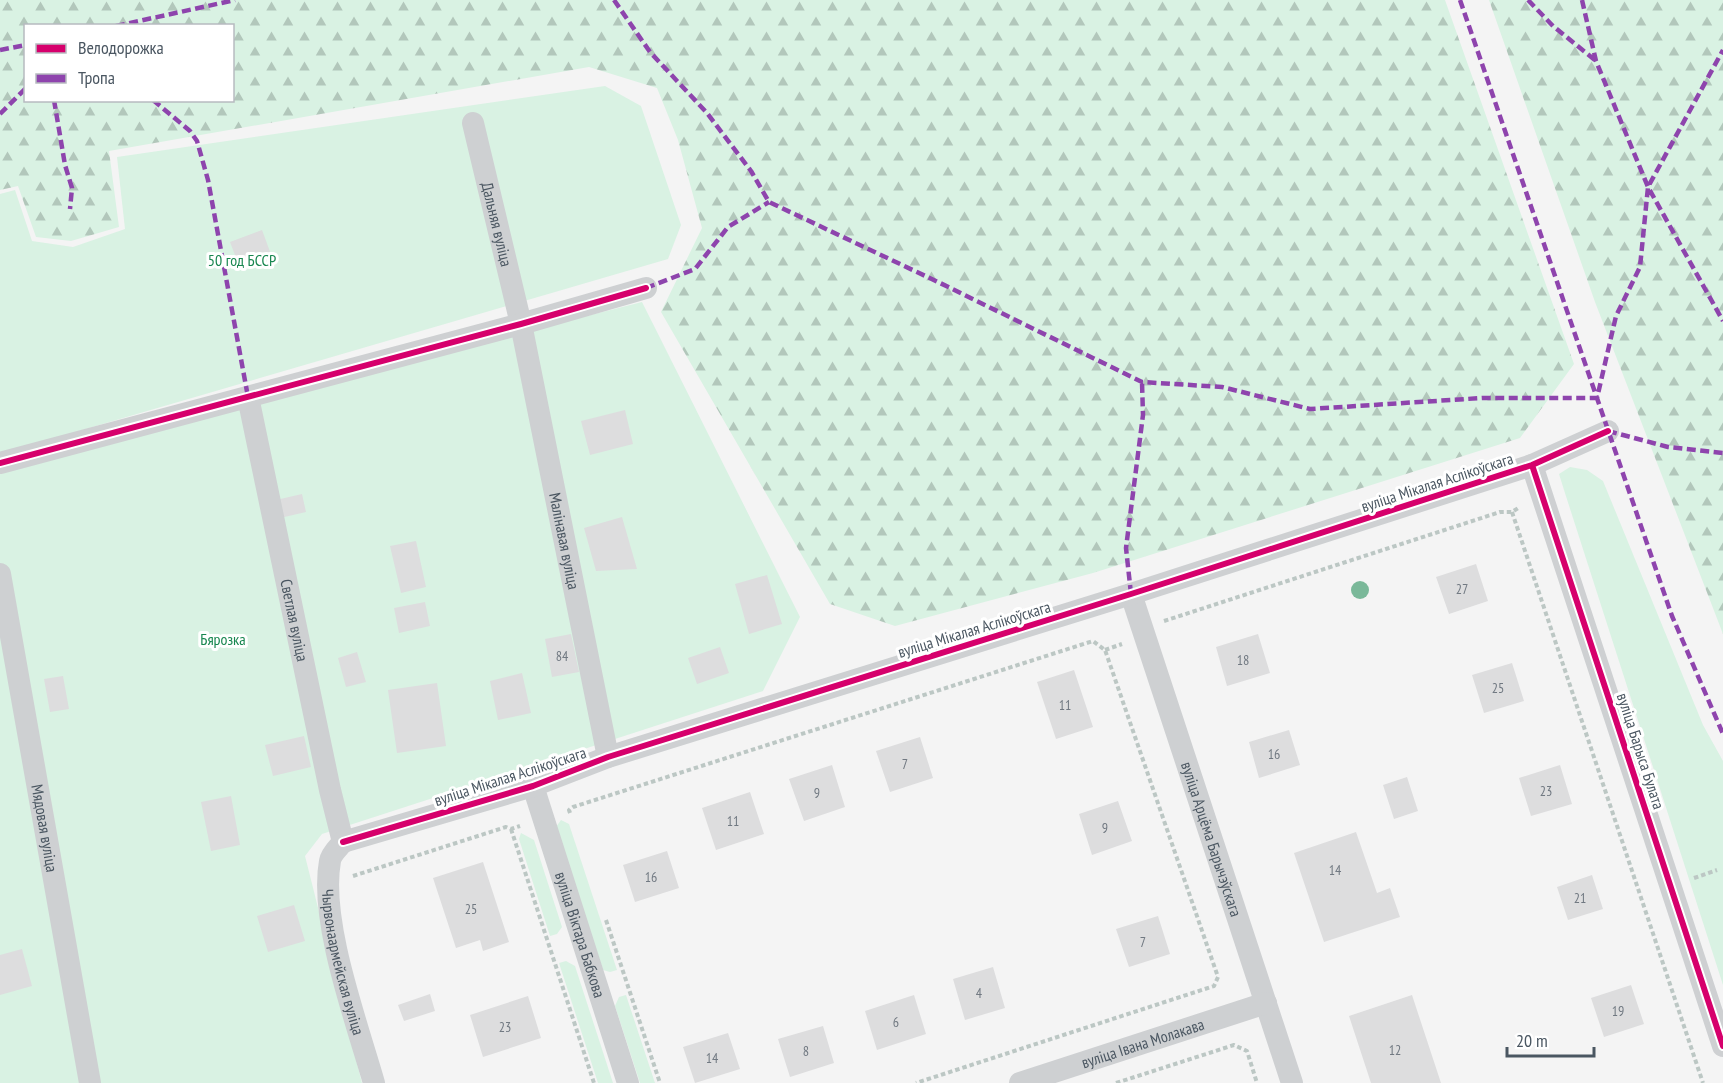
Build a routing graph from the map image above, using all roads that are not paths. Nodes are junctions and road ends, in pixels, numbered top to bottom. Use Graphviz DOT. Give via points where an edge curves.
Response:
graph roads {
  1 [pos="473,123"];
  2 [pos="646,288"];
  3 [pos="521,324"];
  4 [pos="248,397"];
  5 [pos="1608,431"];
  6 [pos="0,463"];
  7 [pos="1532,465"];
  8 [pos="0,574"];
  9 [pos="1131,594"];
  10 [pos="608,757"];
  11 [pos="533,786"];
  12 [pos="343,842"];
  13 [pos="1266,1003"];
  14 [pos="1723,1046"];
  15 [pos="90,1083"];
  16 [pos="374,1083"];
  17 [pos="628,1083"];
  18 [pos="1020,1083"];
  19 [pos="1292,1083"];
  1 -- 3 [label="street, Дальняя вуліца"];
  2 -- 3 [label="street"];
  3 -- 4 [label="street"];
  3 -- 10 [label="street, Малінавая вуліца"];
  4 -- 6 [label="street"];
  4 -- 12 [label="street, Светлая вуліца"];
  5 -- 7 [label="street, вуліца Мікалая Аслікоўскага"];
  7 -- 9 [label="street, вуліца Мікалая Аслікоўскага"];
  7 -- 14 [label="street, вуліца Барыса Булата"];
  8 -- 15 [label="street, Мядовая вуліца"];
  9 -- 10 [label="street, вуліца Мікалая Аслікоўскага"];
  9 -- 13 [label="street, вуліца Арцёма Барычэўскага"];
  10 -- 11 [label="street, вуліца Мікалая Аслікоўскага"];
  11 -- 12 [label="street, вуліца Мікалая Аслікоўскага"];
  11 -- 17 [label="street, вуліца Віктара Бабкова"];
  12 -- 16 [label="street, Чырвонаармейская вуліца" via="330,858 331,914 339,959"];
  13 -- 18 [label="street, вуліца Івана Молакава"];
  13 -- 19 [label="street, вуліца Арцёма Барычэўскага"];
}
